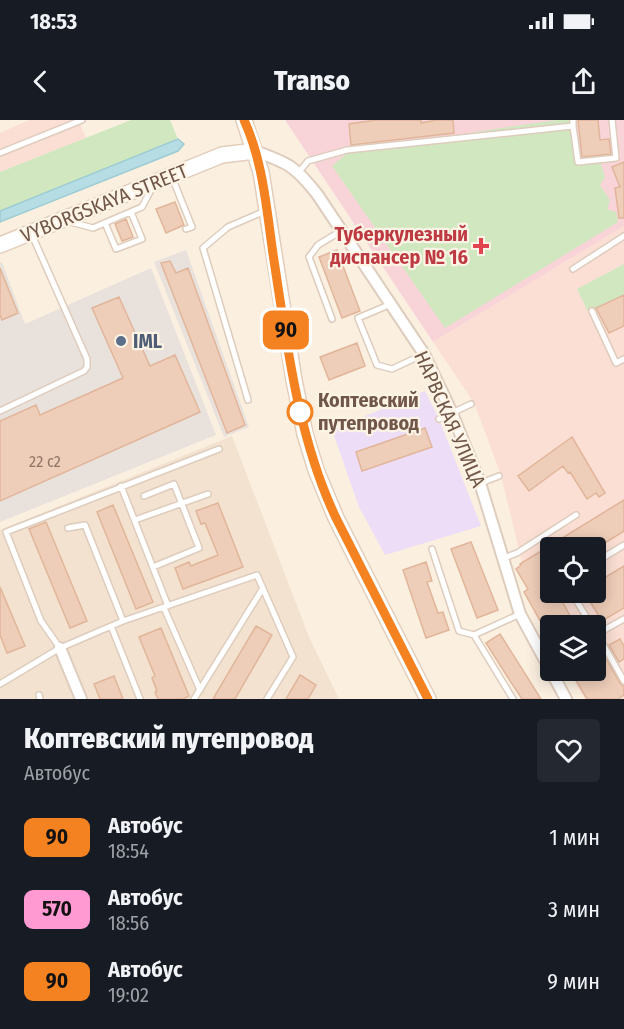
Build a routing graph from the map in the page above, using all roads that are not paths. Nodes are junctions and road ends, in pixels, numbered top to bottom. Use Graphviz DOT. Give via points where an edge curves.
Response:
graph roads {
  1 [pos="82,120"];
  2 [pos="244,120"];
  3 [pos="612,120"];
  4 [pos="573,123"];
  5 [pos="255,151"];
  6 [pos="0,153"];
  7 [pos="300,172"];
  8 [pos="171,176"];
  9 [pos="154,183"];
  10 [pos="267,211"];
  11 [pos="131,212"];
  12 [pos="63,220"];
  13 [pos="105,223"];
  14 [pos="136,226"];
  15 [pos="130,228"];
  16 [pos="186,229"];
  17 [pos="341,231"];
  18 [pos="32,233"];
  19 [pos="118,233"];
  20 [pos="111,236"];
  21 [pos="624,236"];
  22 [pos="0,245"];
  23 [pos="573,269"];
  24 [pos="391,304"];
  25 [pos="592,311"];
  26 [pos="332,320"];
  27 [pos="424,354"];
  28 [pos="624,359"];
  29 [pos="248,400"];
  30 [pos="471,404"];
  31 [pos="0,411"];
  32 [pos="452,413"];
  33 [pos="439,419"];
  34 [pos="219,449"];
  35 [pos="499,476"];
  36 [pos="480,483"];
  37 [pos="121,486"];
  38 [pos="208,494"];
  39 [pos="144,496"];
  40 [pos="181,504"];
  41 [pos="576,515"];
  42 [pos="135,520"];
  43 [pos="68,528"];
  44 [pos="624,545"];
  45 [pos="432,549"];
  46 [pos="606,556"];
  47 [pos="504,558"];
  48 [pos="153,567"];
  49 [pos="263,588"];
  50 [pos="166,607"];
  51 [pos="520,614"];
  52 [pos="624,619"];
  53 [pos="123,621"];
  54 [pos="111,626"];
  55 [pos="606,628"];
  56 [pos="474,634"];
  57 [pos="60,648"];
  58 [pos="606,648"];
  59 [pos="622,672"];
  60 [pos="624,681"];
  61 [pos="0,684"];
  62 [pos="200,690"];
  63 [pos="81,699"];
  64 [pos="140,699"];
  65 [pos="194,699"];
  66 [pos="267,699"];
  67 [pos="428,699"];
  68 [pos="513,699"];
  69 [pos="566,699"];
  1 -- 6 [label="lane"];
  2 -- 5 [label="street"];
  3 -- 4 [label="lane" via="616,158 578,162"];
  4 -- 7 [label="lane" via="346,150 308,162"];
  5 -- 7 [label="street, НАРВСКАЯ УЛИЦА"];
  5 -- 8 [label="street, VYBORGSKAYA STREET" via="222,155"];
  5 -- 10 [label="street"];
  7 -- 17 [label="street, НАРВСКАЯ УЛИЦА"];
  8 -- 9 [label="street, VYBORGSKAYA STREET"];
  8 -- 16 [label="lane" via="192,227"];
  9 -- 11 [label="lane" via="142,207"];
  9 -- 12 [label="street, VYBORGSKAYA STREET"];
  10 -- 29 [label="lane" via="228,227 203,248"];
  10 -- 67 [label="street" via="294,380 305,434 324,493"];
  11 -- 13 [label="lane"];
  11 -- 14 [label="lane"];
  12 -- 13 [label="lane" via="93,228"];
  12 -- 18 [label="street, VYBORGSKAYA STREET"];
  13 -- 20 [label="lane"];
  14 -- 15 [label="lane"];
  14 -- 20 [label="lane" via="142,238 116,249"];
  17 -- 24 [label="street, НАРВСКАЯ УЛИЦА"];
  17 -- 26 [label="lane" via="318,245 309,256"];
  18 -- 22 [label="street, VYBORGSKAYA STREET"];
  18 -- 31 [label="lane" via="87,359 87,367"];
  19 -- 20 [label="lane"];
  21 -- 23 [label="lane"];
  24 -- 27 [label="street, НАРВСКАЯ УЛИЦА"];
  24 -- 27 [label="lane" via="358,318 377,365 392,369"];
  25 -- 28 [label="lane" via="616,363"];
  27 -- 32 [label="street, НАРВСКАЯ УЛИЦА"];
  30 -- 32 [label="lane"];
  32 -- 33 [label="lane"];
  32 -- 36 [label="street, НАРВСКАЯ УЛИЦА"];
  34 -- 37 [label="lane"];
  35 -- 36 [label="lane"];
  36 -- 47 [label="street, НАРВСКАЯ УЛИЦА"];
  37 -- 42 [label="lane"];
  37 -- 57 [label="lane" via="6,532 41,621"];
  38 -- 40 [label="lane"];
  39 -- 40 [label="lane" via="174,484"];
  40 -- 42 [label="lane"];
  40 -- 48 [label="lane" via="199,548"];
  41 -- 47 [label="lane"];
  42 -- 48 [label="lane"];
  43 -- 53 [label="lane" via="85,525"];
  44 -- 46 [label="lane"];
  45 -- 56 [label="lane" via="459,631"];
  47 -- 51 [label="street, НАРВСКАЯ УЛИЦА"];
  48 -- 50 [label="lane"];
  49 -- 50 [label="lane" via="257,575"];
  49 -- 62 [label="lane"];
  49 -- 66 [label="lane" via="293,657"];
  50 -- 53 [label="lane"];
  50 -- 62 [label="lane"];
  51 -- 56 [label="lane"];
  51 -- 69 [label="street, НАРВСКАЯ УЛИЦА"];
  52 -- 55 [label="lane"];
  53 -- 54 [label="lane"];
  54 -- 57 [label="lane"];
  54 -- 64 [label="lane"];
  56 -- 68 [label="lane"];
  57 -- 61 [label="lane"];
  57 -- 63 [label="street"];
  58 -- 59 [label="lane"];
  59 -- 60 [label="lane"];
  62 -- 65 [label="lane"];
}
